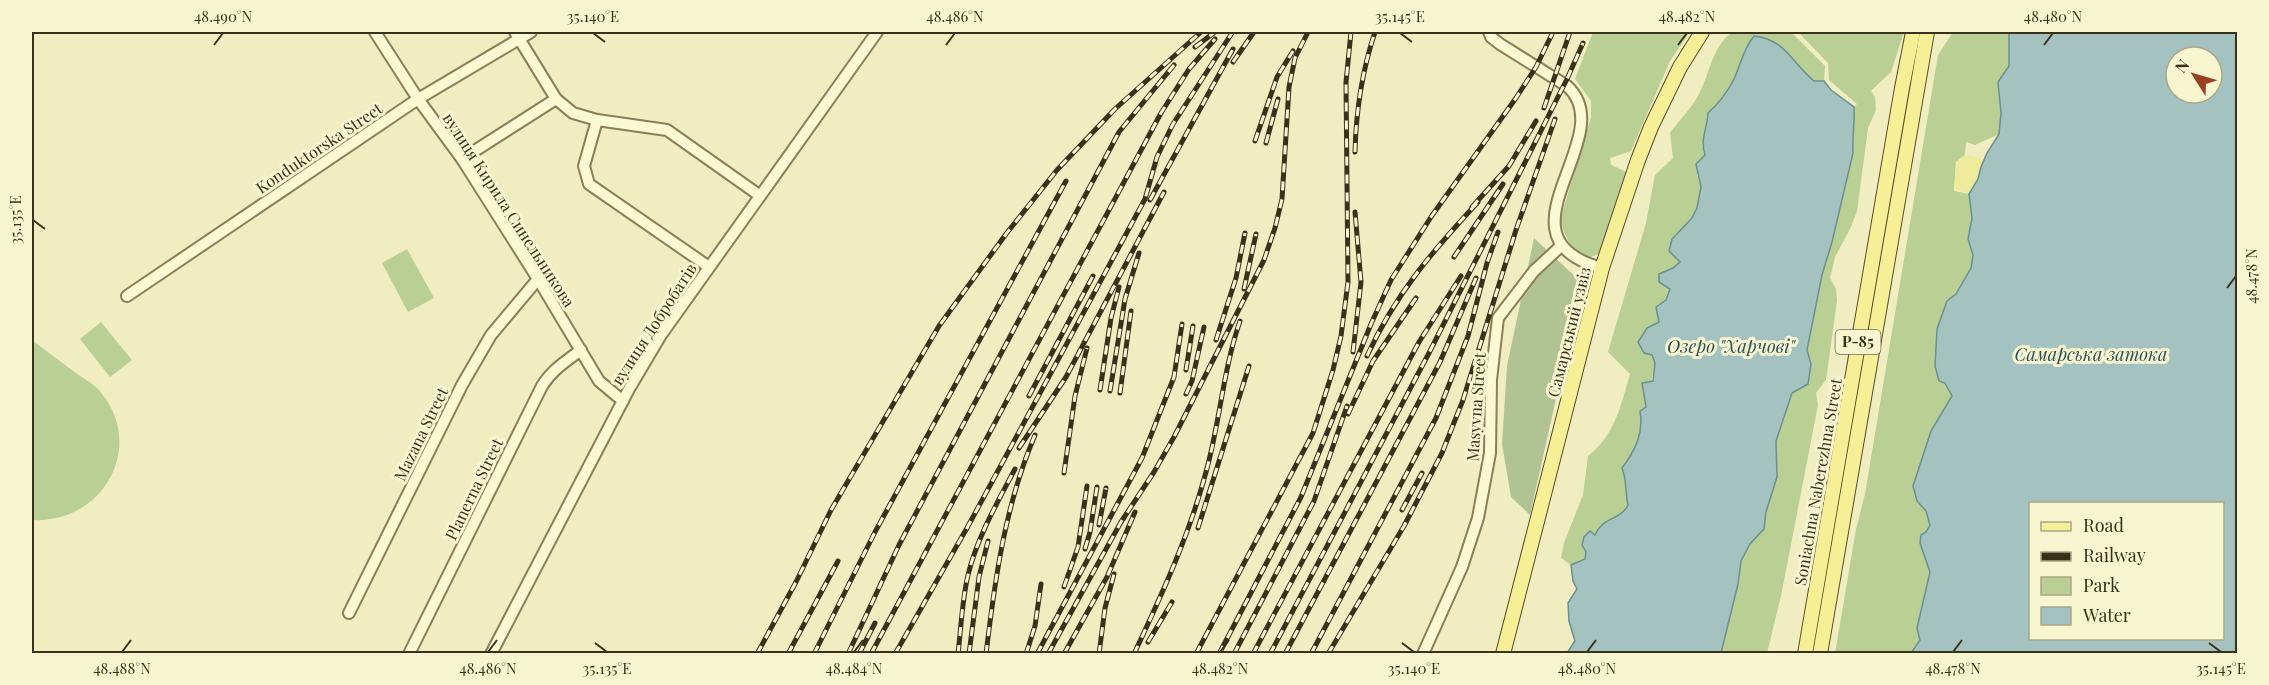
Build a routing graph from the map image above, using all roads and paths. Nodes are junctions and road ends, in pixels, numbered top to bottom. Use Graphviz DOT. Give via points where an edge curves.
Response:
graph roads {
  1 [pos="375,32"];
  2 [pos="531,32"];
  3 [pos="877,32"];
  4 [pos="1489,32"];
  5 [pos="1702,32"];
  6 [pos="1913,32"];
  7 [pos="1927,32"];
  8 [pos="518,35"];
  9 [pos="418,99"];
  10 [pos="556,99"];
  11 [pos="597,120"];
  12 [pos="462,159"];
  13 [pos="759,195"];
  14 [pos="1561,246"];
  15 [pos="709,267"];
  16 [pos="1602,268"];
  17 [pos="538,279"];
  18 [pos="127,296"];
  19 [pos="581,350"];
  20 [pos="623,401"];
  21 [pos="348,614"];
  22 [pos="409,654"];
  23 [pos="491,654"];
  24 [pos="1423,654"];
  25 [pos="1503,654"];
  26 [pos="1805,654"];
  27 [pos="1820,654"];
  1 -- 9 [label="street, вулиця Кирила Синельникова"];
  2 -- 8 [label="street, Konduktorska Street"];
  3 -- 13 [label="street, вулиця Добробатів"];
  4 -- 14 [label="street" via="1491,38 1567,86 1580,103 1581,123 1555,212 1554,230"];
  5 -- 16 [label="main road, Самарський узвіз" via="1651,127"];
  6 -- 26 [label="main road, Soniachna Naberezhna Street / Р-85"];
  7 -- 27 [label="main road, Soniachna Naberezhna Street / Р-85"];
  8 -- 9 [label="street, Konduktorska Street"];
  8 -- 10 [label="street"];
  9 -- 12 [label="street, вулиця Кирила Синельникова"];
  9 -- 18 [label="street, Konduktorska Street"];
  10 -- 11 [label="street" via="573,113"];
  10 -- 12 [label="street"];
  11 -- 13 [label="street" via="667,130"];
  11 -- 15 [label="street" via="584,166 589,184"];
  12 -- 17 [label="street, вулиця Кирила Синельникова"];
  13 -- 15 [label="street, вулиця Добробатів"];
  14 -- 16 [label="street" via="1582,263"];
  14 -- 24 [label="street, Masyvna Street" via="1534,271 1498,318 1491,380 1490,453 1478,518 1462,567"];
  15 -- 20 [label="street, вулиця Добробатів"];
  16 -- 25 [label="main road, Самарський узвіз"];
  17 -- 19 [label="street, вулиця Кирила Синельникова"];
  17 -- 21 [label="street, Mazana Street" via="491,335 462,385"];
  19 -- 20 [label="street, вулиця Кирила Синельникова" via="599,381"];
  19 -- 22 [label="street, Planerna Street" via="556,368 542,386"];
  20 -- 23 [label="street, вулиця Добробатів"];
}
